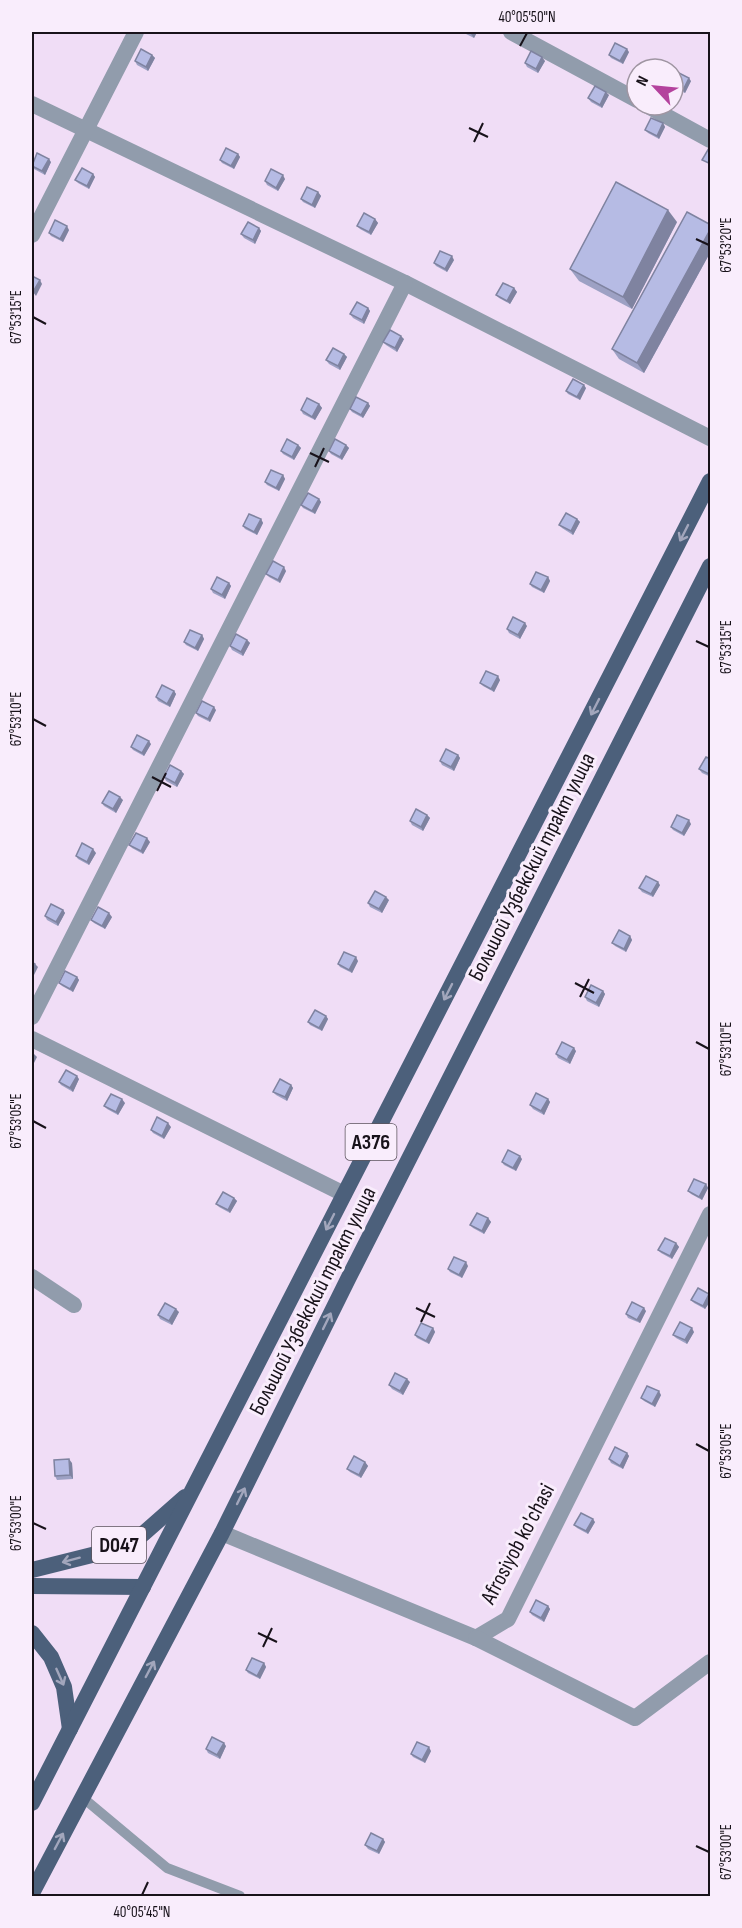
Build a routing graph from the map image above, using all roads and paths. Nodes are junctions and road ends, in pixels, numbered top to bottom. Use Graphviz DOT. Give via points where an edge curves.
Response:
graph roads {
  1 [pos="136,32"];
  2 [pos="511,32"];
  3 [pos="625,94"];
  4 [pos="32,104"];
  5 [pos="668,117"];
  6 [pos="84,130"];
  7 [pos="711,140"];
  8 [pos="32,235"];
  9 [pos="405,283"];
  10 [pos="711,438"];
  11 [pos="711,481"];
  12 [pos="711,566"];
  13 [pos="32,1017"];
  14 [pos="32,1039"];
  15 [pos="344,1194"];
  16 [pos="711,1214"];
  17 [pos="32,1277"];
  18 [pos="74,1305"];
  19 [pos="192,1491"];
  20 [pos="222,1533"];
  21 [pos="32,1570"];
  22 [pos="32,1586"];
  23 [pos="143,1587"];
  24 [pos="32,1633"];
  25 [pos="476,1638"];
  26 [pos="711,1662"];
  27 [pos="70,1729"];
  28 [pos="82,1797"];
  29 [pos="32,1803"];
  30 [pos="32,1893"];
  31 [pos="240,1896"];
  1 -- 6 [label="street"];
  2 -- 3 [label="street"];
  4 -- 6 [label="street"];
  5 -- 7 [label="street"];
  6 -- 8 [label="street"];
  6 -- 9 [label="street"];
  9 -- 10 [label="street"];
  9 -- 13 [label="street"];
  11 -- 15 [label="main road, Большой Узбекский тракт улица / A376, one-way"];
  20 -- 12 [label="main road, Большой Узбекский тракт улица, one-way"];
  14 -- 15 [label="street"];
  15 -- 19 [label="main road, Большой Узбекский тракт улица / A376, one-way"];
  16 -- 25 [label="street, Afrosiyob ko'chasi" via="508,1619"];
  17 -- 18 [label="street"];
  19 -- 21 [label="main road, D047, one-way" via="143,1534 104,1552"];
  19 -- 23 [label="main road, Большой Узбекский тракт улица / A376"];
  20 -- 25 [label="street"];
  28 -- 20 [label="main road, Большой Узбекский тракт улица, one-way"];
  22 -- 23 [label="main road, D047"];
  23 -- 27 [label="main road, Большой Узбекский тракт улица / A376"];
  24 -- 27 [label="main road, one-way" via="51,1657 64,1687"];
  25 -- 26 [label="street" via="635,1718"];
  27 -- 29 [label="main road, Большой Узбекский тракт улица / A376"];
  30 -- 28 [label="main road, Большой Узбекский тракт улица, one-way"];
  28 -- 31 [label="lane" via="167,1868"];
}
